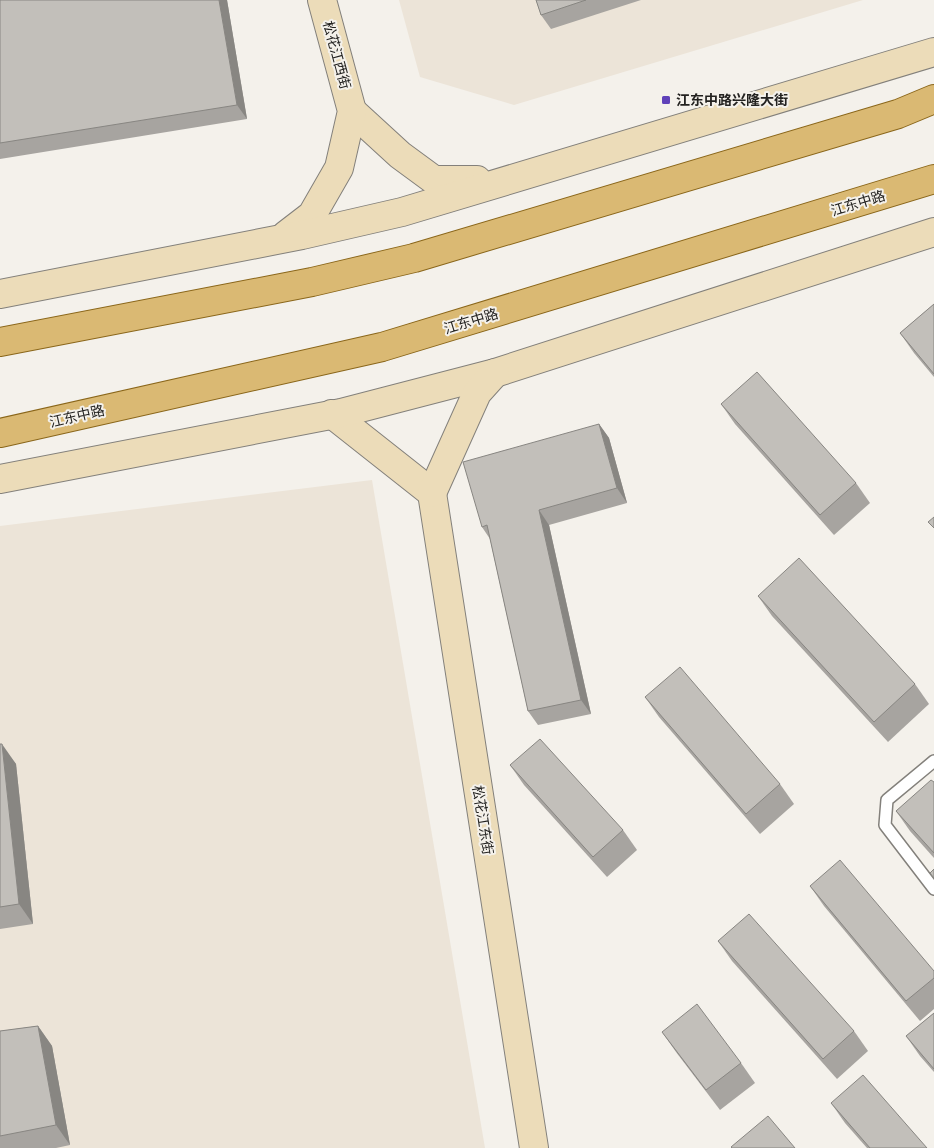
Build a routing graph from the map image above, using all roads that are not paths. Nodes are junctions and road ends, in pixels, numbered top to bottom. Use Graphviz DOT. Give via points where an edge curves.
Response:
graph roads {
  1 [pos="322,0"];
  2 [pos="934,52"];
  3 [pos="934,99"];
  4 [pos="352,111"];
  5 [pos="508,180"];
  6 [pos="934,180"];
  7 [pos="934,232"];
  8 [pos="279,240"];
  9 [pos="0,294"];
  10 [pos="0,342"];
  11 [pos="494,373"];
  12 [pos="332,414"];
  13 [pos="0,433"];
  14 [pos="0,479"];
  15 [pos="432,493"];
  16 [pos="934,761"];
  17 [pos="934,889"];
  18 [pos="534,1148"];
  1 -- 4 [label="street, 松花江西街"];
  2 -- 5 [label="street"];
  3 -- 10 [label="main road" via="898,114 414,258 312,282"];
  4 -- 5 [label="street" via="400,155 434,180"];
  4 -- 8 [label="street" via="339,168 317,207 312,215"];
  5 -- 8 [label="street" via="402,212"];
  6 -- 13 [label="main road, 江东中路" via="382,348"];
  7 -- 11 [label="street"];
  8 -- 9 [label="street"];
  11 -- 12 [label="street"];
  11 -- 15 [label="street" via="477,393"];
  12 -- 14 [label="street"];
  12 -- 15 [label="street"];
  15 -- 18 [label="street, 松花江东街"];
  16 -- 17 [label="lane" via="887,800 885,825"];
}
